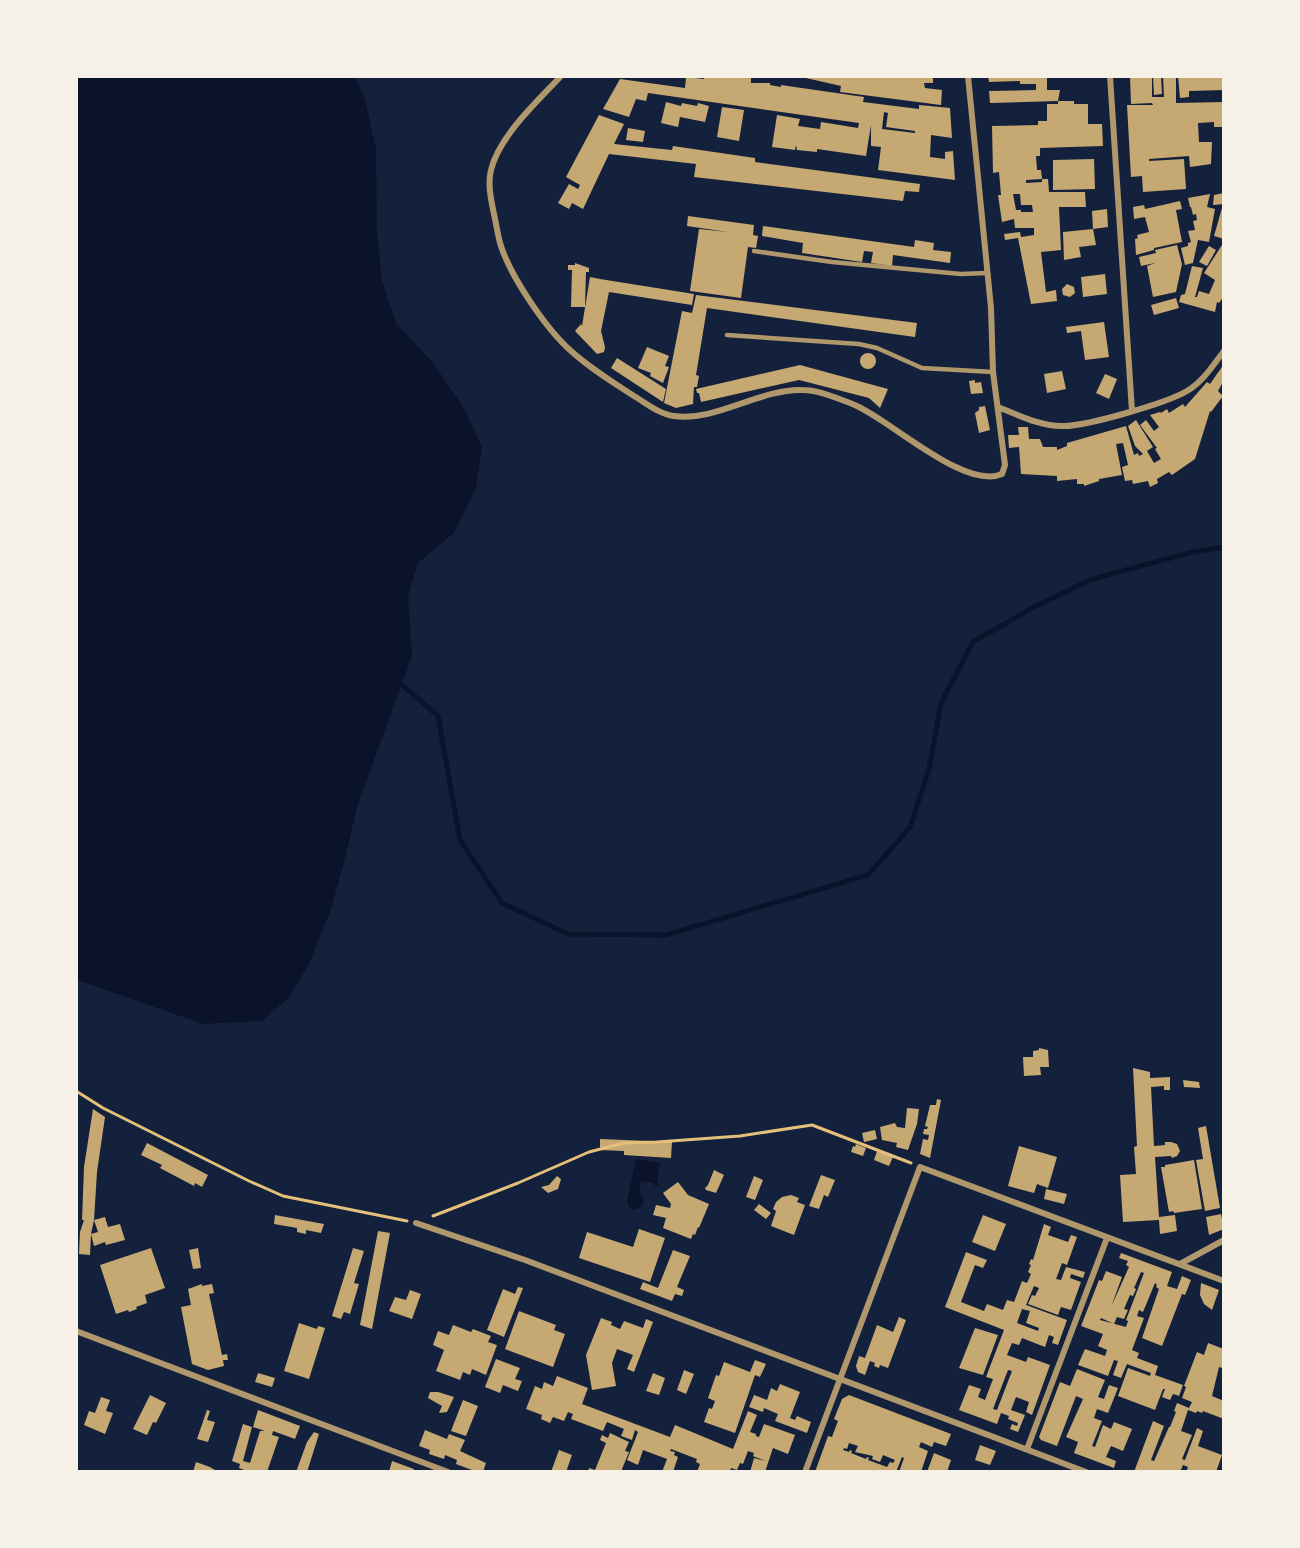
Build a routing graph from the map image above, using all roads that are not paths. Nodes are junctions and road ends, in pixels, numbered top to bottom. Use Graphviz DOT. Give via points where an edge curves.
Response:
graph roads {
  1 [pos="561,76"];
  2 [pos="968,76"];
  3 [pos="1110,76"];
  4 [pos="754,251"];
  5 [pos="987,273"];
  6 [pos="727,335"];
  7 [pos="1224,351"];
  8 [pos="993,372"];
  9 [pos="998,407"];
  10 [pos="1132,411"];
  11 [pos="416,1223"];
  12 [pos="1107,1238"];
  13 [pos="1224,1240"];
  14 [pos="1180,1264"];
  15 [pos="1224,1281"];
  16 [pos="76,1331"];
  17 [pos="841,1379"];
  18 [pos="1027,1449"];
  19 [pos="448,1472"];
  20 [pos="805,1472"];
  21 [pos="1086,1472"];
  1 -- 9 [label="street" via="502,144 491,170 491,198 501,246 519,282 569,350 604,377 672,416 703,414 784,391 811,390 854,404 933,455 991,477 1005,469"];
  2 -- 5 [label="street"];
  3 -- 10 [label="street"];
  4 -- 5 [label="lane" via="832,262"];
  5 -- 8 [label="street"];
  6 -- 8 [label="lane" via="860,344 922,368"];
  7 -- 10 [label="street" via="1188,391"];
  8 -- 9 [label="street"];
  9 -- 10 [label="street" via="1054,426 1072,426"];
  11 -- 17 [label="street"];
  12 -- 14 [label="street"];
  12 -- 17 [label="street" via="920,1167"];
  12 -- 18 [label="street"];
  13 -- 14 [label="street"];
  14 -- 15 [label="street"];
  16 -- 19 [label="street"];
  17 -- 18 [label="street"];
  17 -- 20 [label="street"];
  18 -- 21 [label="street"];
}
